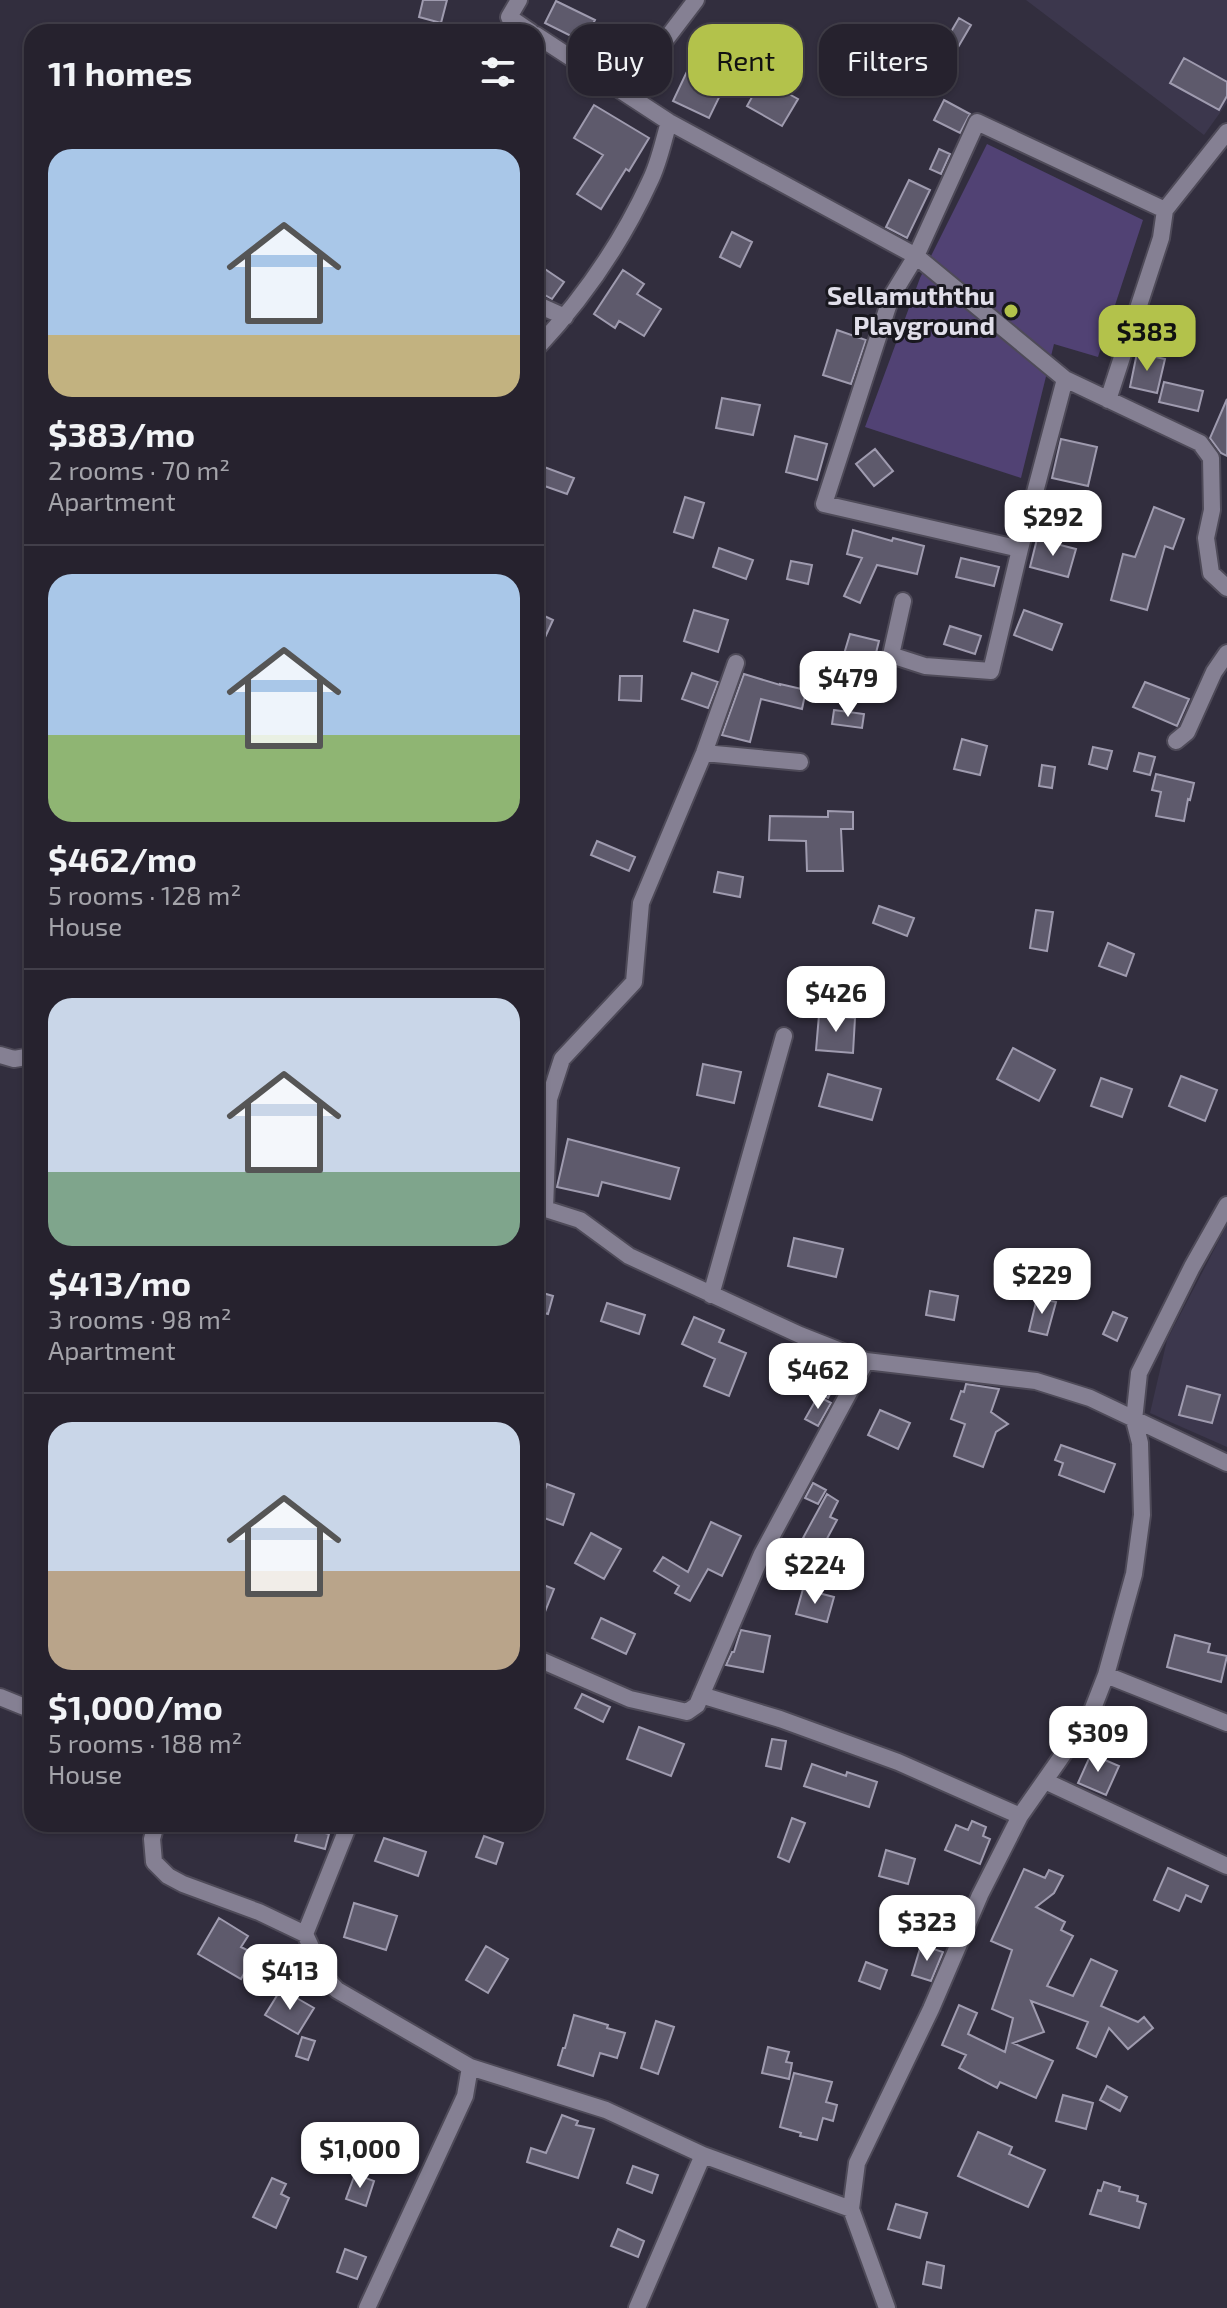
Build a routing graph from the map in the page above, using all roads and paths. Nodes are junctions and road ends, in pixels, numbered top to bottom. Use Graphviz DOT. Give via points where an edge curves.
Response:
graph roads {
  1 [pos="519,0"];
  2 [pos="696,0"];
  3 [pos="519,24"];
  4 [pos="672,31"];
  5 [pos="544,40"];
  6 [pos="568,56"];
  7 [pos="630,96"];
  8 [pos="669,122"];
  9 [pos="1227,132"];
  10 [pos="1165,210"];
  11 [pos="916,256"];
  12 [pos="544,308"];
  13 [pos="565,317"];
  14 [pos="544,340"];
  15 [pos="1065,379"];
  16 [pos="1108,400"];
  17 [pos="1020,549"];
  18 [pos="1227,588"];
  19 [pos="903,601"];
  20 [pos="1227,653"];
  21 [pos="736,663"];
  22 [pos="1176,741"];
  23 [pos="704,753"];
  24 [pos="800,762"];
  25 [pos="784,1036"];
  26 [pos="0,1055"];
  27 [pos="24,1057"];
  28 [pos="544,1166"];
  29 [pos="1227,1205"];
  30 [pos="544,1208"];
  31 [pos="711,1295"];
  32 [pos="866,1361"];
  33 [pos="1134,1420"];
  34 [pos="1227,1463"];
  35 [pos="544,1661"];
  36 [pos="1106,1675"];
  37 [pos="701,1695"];
  38 [pos="0,1697"];
  39 [pos="24,1707"];
  40 [pos="1227,1723"];
  41 [pos="1045,1781"];
  42 [pos="1020,1816"];
  43 [pos="154,1832"];
  44 [pos="346,1832"];
  45 [pos="1227,1866"];
  46 [pos="305,1934"];
  47 [pos="470,2067"];
  48 [pos="703,2155"];
  49 [pos="851,2209"];
  50 [pos="367,2308"];
  51 [pos="637,2308"];
  52 [pos="887,2308"];
  1 -- 3 [label="street" via="509,17"];
  2 -- 4 [label="street"];
  5 -- 6 [label="street"];
  7 -- 8 [label="street"];
  8 -- 11 [label="street"];
  8 -- 13 [label="street" via="645,191 618,241"];
  9 -- 10 [label="street"];
  10 -- 11 [label="street" via="977,122"];
  10 -- 16 [label="street" via="1161,238"];
  11 -- 15 [label="street"];
  11 -- 17 [label="street" via="891,297 824,504"];
  12 -- 13 [label="street"];
  13 -- 14 [label="street"];
  15 -- 16 [label="street"];
  15 -- 17 [label="street"];
  16 -- 18 [label="street" via="1200,443 1211,458 1212,510 1206,538 1211,573"];
  17 -- 19 [label="street" via="991,671 925,666 891,655"];
  20 -- 22 [label="street" via="1187,732"];
  21 -- 23 [label="street"];
  23 -- 24 [label="street"];
  23 -- 28 [label="street" via="641,903 634,982 562,1059 549,1099"];
  25 -- 31 [label="street"];
  26 -- 27 [label="street"];
  29 -- 33 [label="street" via="1139,1373"];
  30 -- 31 [label="street" via="580,1220 629,1256"];
  31 -- 32 [label="street"];
  32 -- 33 [label="street" via="1036,1381 1090,1398"];
  32 -- 37 [label="street" via="762,1554"];
  33 -- 34 [label="street"];
  33 -- 36 [label="street" via="1140,1443 1142,1515 1134,1574"];
  35 -- 37 [label="street" via="630,1699 676,1710 687,1712"];
  36 -- 40 [label="street"];
  36 -- 41 [label="street" via="1090,1716"];
  37 -- 42 [label="street" via="898,1762"];
  38 -- 39 [label="street"];
  41 -- 42 [label="street"];
  41 -- 45 [label="street"];
  42 -- 49 [label="street" via="857,2163"];
  43 -- 46 [label="street" via="154,1862 168,1876"];
  44 -- 46 [label="street"];
  46 -- 47 [label="street" via="337,1990"];
  47 -- 48 [label="street" via="606,2110"];
  47 -- 50 [label="street" via="465,2096"];
  48 -- 49 [label="street"];
  48 -- 51 [label="street"];
  49 -- 52 [label="street"];
}
